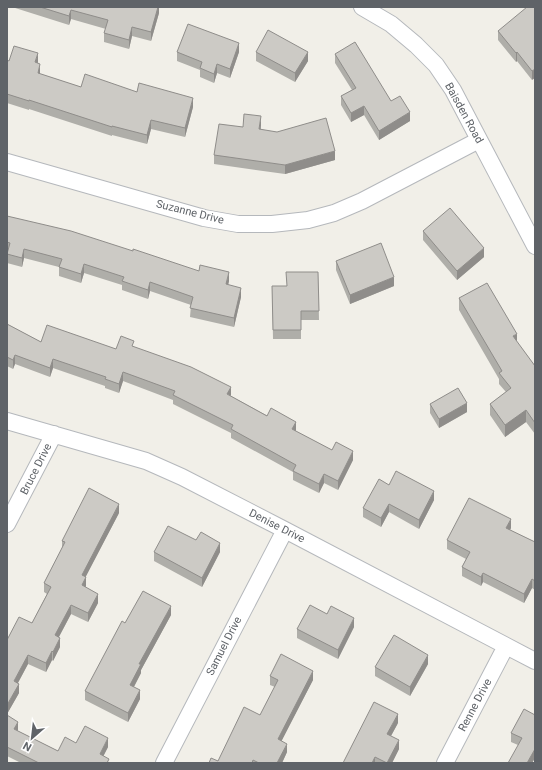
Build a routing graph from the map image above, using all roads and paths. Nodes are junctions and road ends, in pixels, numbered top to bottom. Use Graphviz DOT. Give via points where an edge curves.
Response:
graph roads {
  1 [pos="362,7"];
  2 [pos="479,140"];
  3 [pos="7,162"];
  4 [pos="535,246"];
  5 [pos="7,421"];
  6 [pos="54,434"];
  7 [pos="7,524"];
  8 [pos="285,530"];
  9 [pos="506,646"];
  10 [pos="535,661"];
  11 [pos="164,763"];
  12 [pos="445,763"];
  1 -- 2 [label="street, Baisden Road" via="391,24 416,44 436,65 453,90"];
  2 -- 3 [label="street, Suzanne Drive" via="334,213 308,220 272,224 238,224 204,218"];
  2 -- 4 [label="street, Baisden Road"];
  5 -- 6 [label="street, Denise Drive"];
  6 -- 7 [label="street, Bruce Drive"];
  6 -- 8 [label="street, Denise Drive" via="146,461"];
  8 -- 9 [label="street, Denise Drive"];
  8 -- 11 [label="street, Samuel Drive"];
  9 -- 10 [label="street, Denise Drive"];
  9 -- 12 [label="street, Renne Drive"];
}
